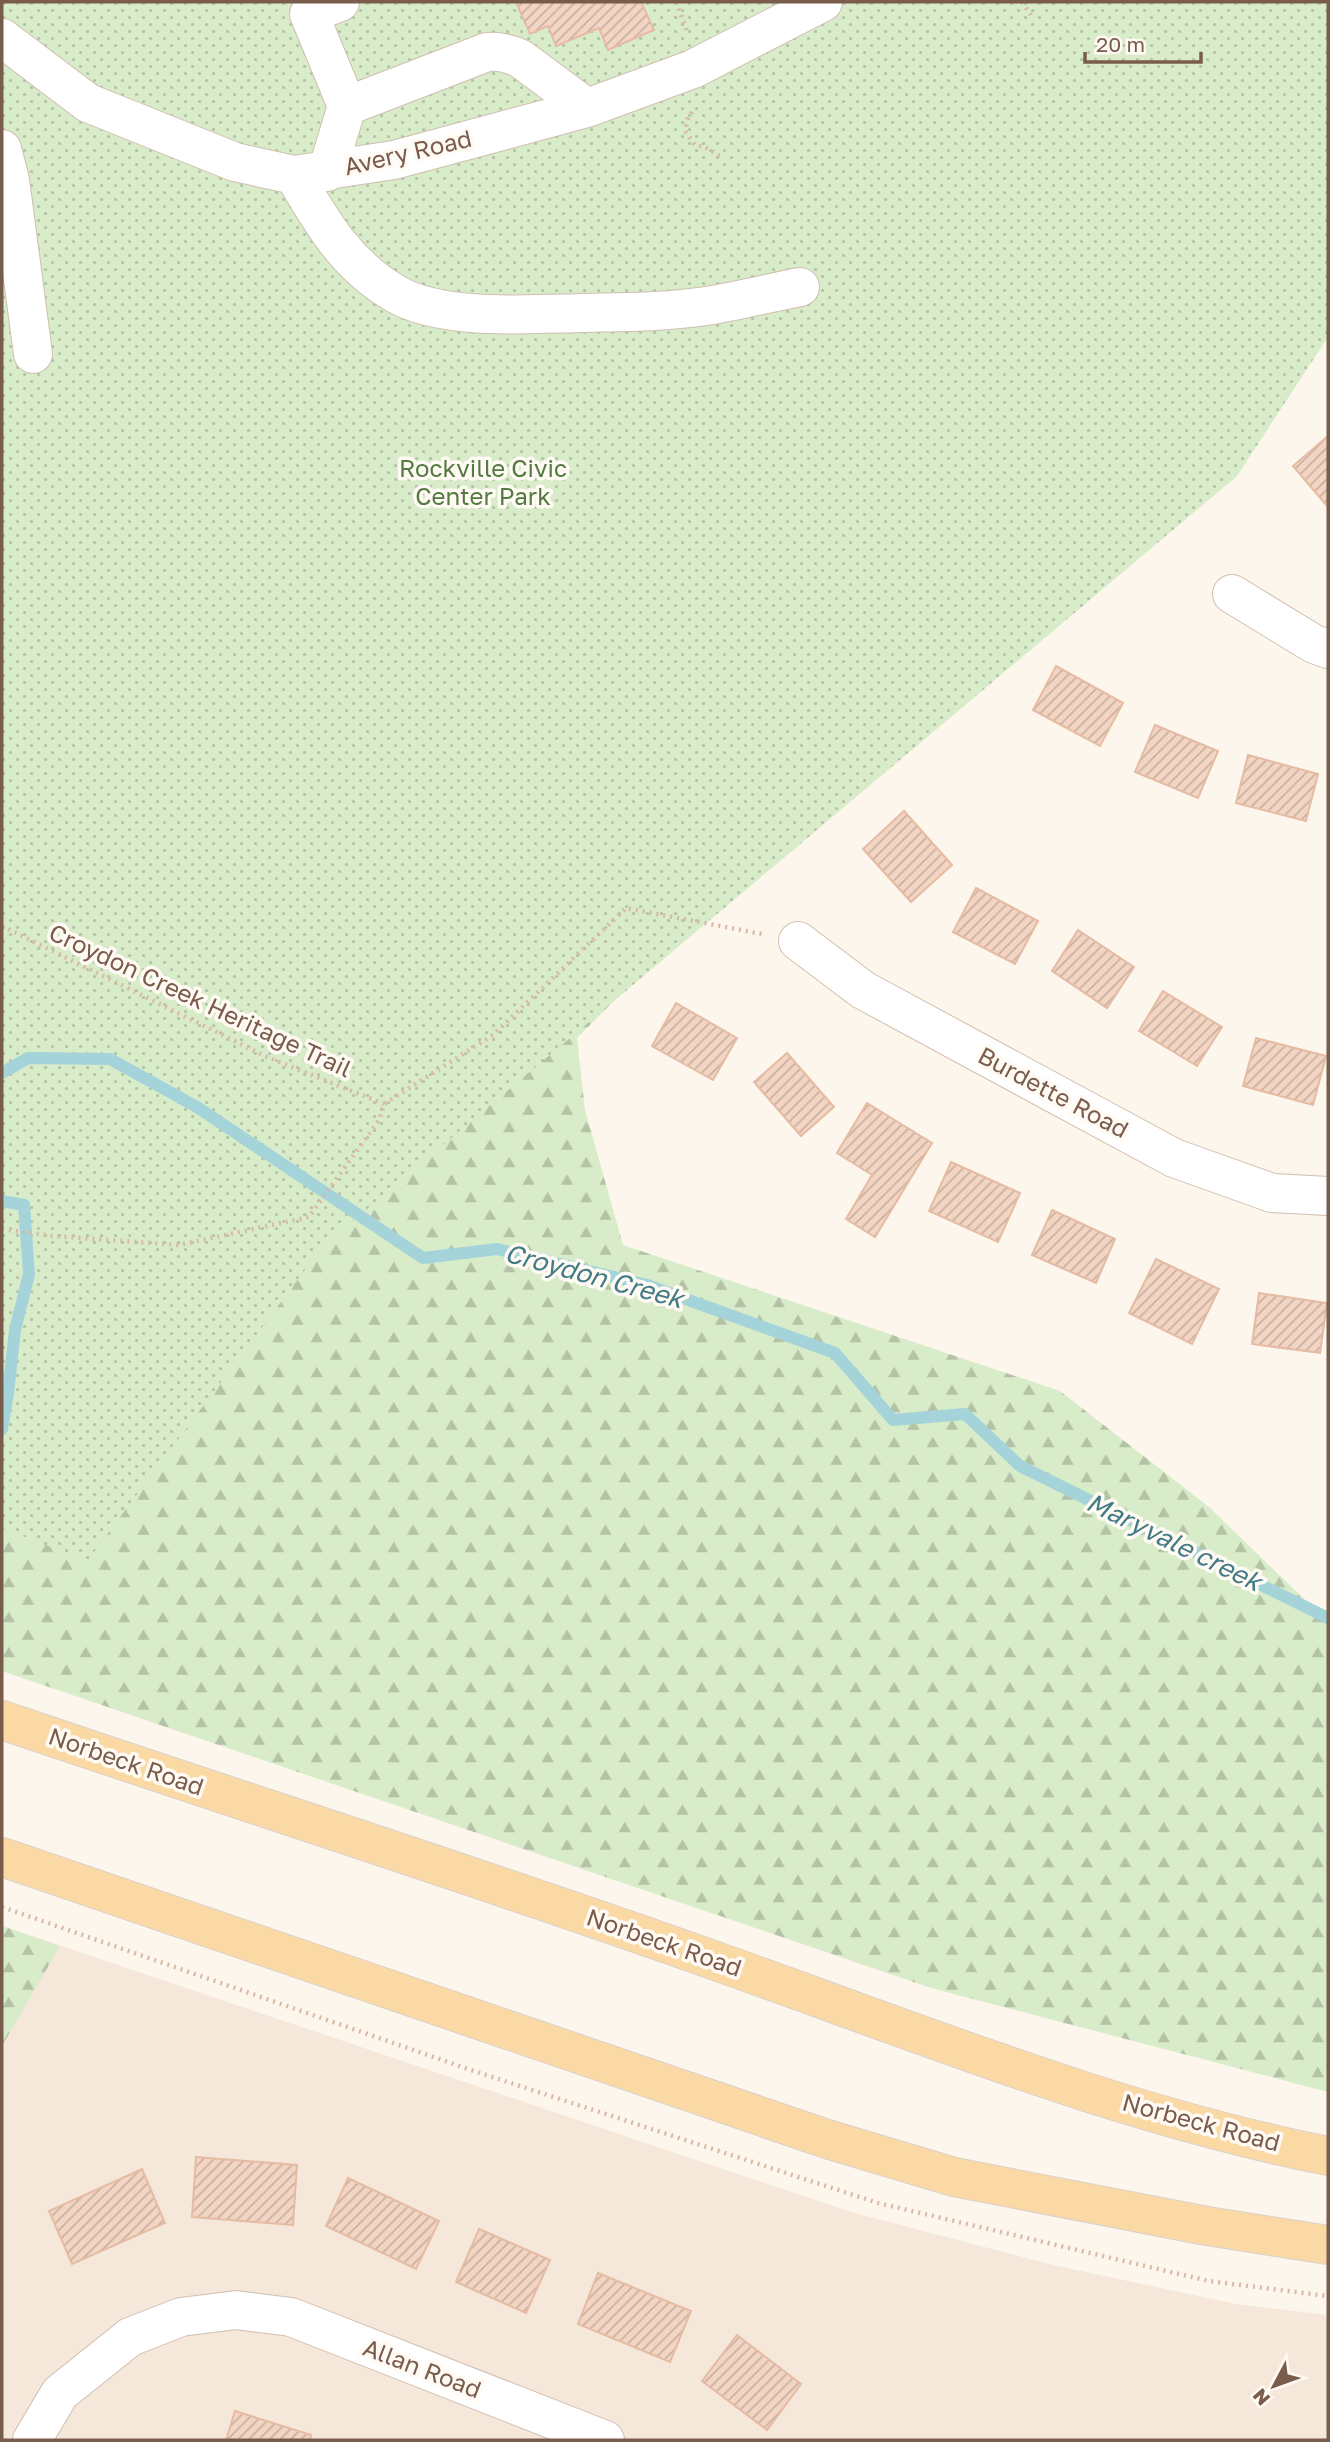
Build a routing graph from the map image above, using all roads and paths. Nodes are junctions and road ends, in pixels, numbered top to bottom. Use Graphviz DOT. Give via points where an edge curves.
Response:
graph roads {
  1 [pos="340,2"];
  2 [pos="677,2"];
  3 [pos="822,2"];
  4 [pos="1022,2"];
  5 [pos="1031,15"];
  6 [pos="2,38"];
  7 [pos="690,38"];
  8 [pos="700,104"];
  9 [pos="347,106"];
  10 [pos="587,108"];
  11 [pos="2,149"];
  12 [pos="720,156"];
  13 [pos="311,174"];
  14 [pos="800,287"];
  15 [pos="33,354"];
  16 [pos="1232,594"];
  17 [pos="1328,649"];
  18 [pos="2,926"];
  19 [pos="799,941"];
  20 [pos="384,1104"];
  21 [pos="1328,1196"];
  22 [pos="2,1228"];
  23 [pos="2,1720"];
  24 [pos="2,1857"];
  25 [pos="1328,2156"];
  26 [pos="1328,2245"];
  27 [pos="32,2440"];
  28 [pos="605,2440"];
  1 -- 9 [label="street" via="309,15"];
  2 -- 7 [label="path"];
  3 -- 10 [label="street, Avery Road" via="693,69"];
  4 -- 5 [label="path"];
  6 -- 13 [label="street, Avery Road" via="88,103 235,162"];
  8 -- 12 [label="path" via="688,118 685,131 695,145"];
  9 -- 10 [label="street" via="499,51 521,58"];
  9 -- 13 [label="street"];
  10 -- 13 [label="street, Avery Road" via="394,160"];
  11 -- 15 [label="street"];
  13 -- 14 [label="street" via="318,217 351,261 417,303 478,314 634,312 706,306"];
  16 -- 17 [label="street"];
  18 -- 20 [label="path, Croydon Creek Heritage Trail" via="267,1057"];
  19 -- 20 [label="path" via="626,908 494,1035"];
  19 -- 21 [label="street, Burdette Road" via="863,990 1174,1158 1272,1193"];
  20 -- 22 [label="path" via="379,1120 309,1217 179,1245"];
  23 -- 25 [label="main road, Norbeck Road" via="724,1963 1016,2069 1169,2116"];
  24 -- 26 [label="main road" via="827,2139 954,2177"];
  27 -- 28 [label="street, Allan Road" via="60,2393 130,2337 181,2317 236,2310 291,2317"];
}
